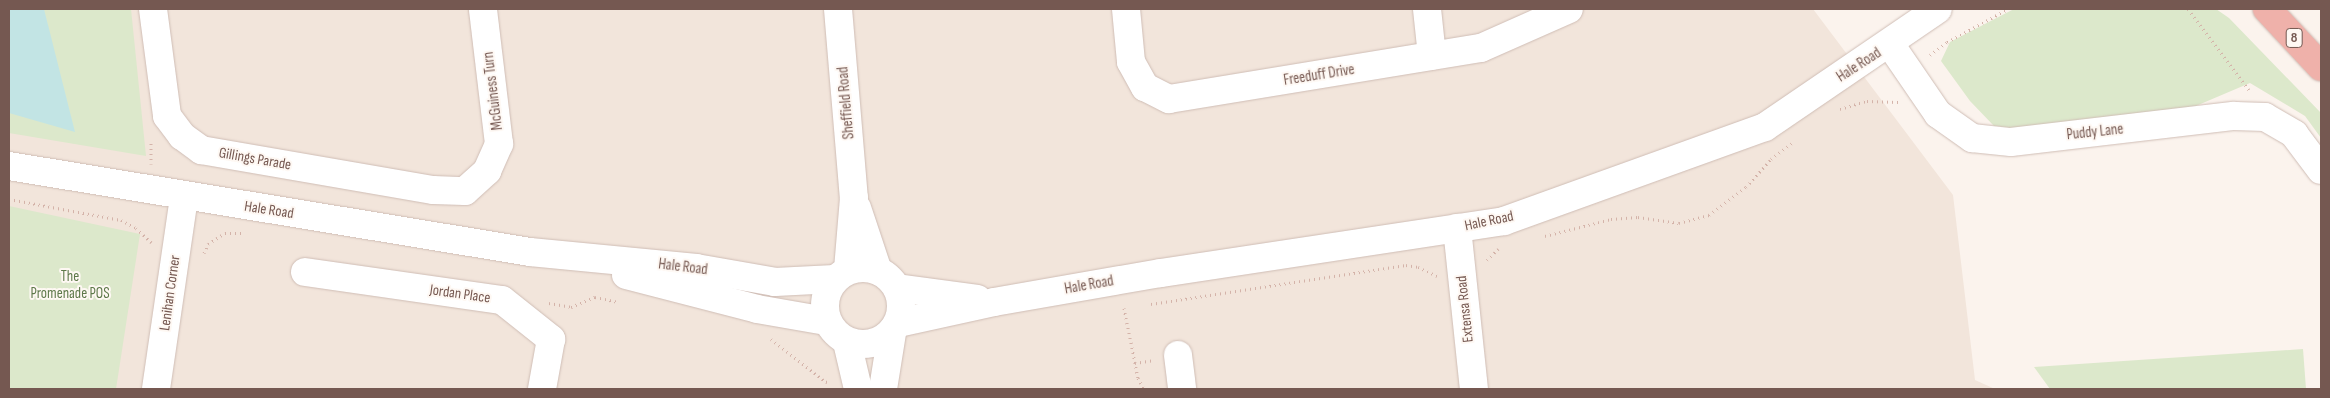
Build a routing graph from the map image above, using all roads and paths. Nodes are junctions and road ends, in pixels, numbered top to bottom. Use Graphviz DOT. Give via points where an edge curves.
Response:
graph roads {
  1 [pos="154,9"];
  2 [pos="483,9"];
  3 [pos="838,9"];
  4 [pos="1126,9"];
  5 [pos="1427,9"];
  6 [pos="1569,9"];
  7 [pos="1938,9"];
  8 [pos="2008,9"];
  9 [pos="2188,9"];
  10 [pos="2267,9"];
  11 [pos="1890,44"];
  12 [pos="1432,56"];
  13 [pos="1928,59"];
  14 [pos="2321,67"];
  15 [pos="2257,96"];
  16 [pos="9,166"];
  17 [pos="2321,170"];
  18 [pos="465,191"];
  19 [pos="184,197"];
  20 [pos="854,198"];
  21 [pos="9,199"];
  22 [pos="1457,228"];
  23 [pos="154,247"];
  24 [pos="530,252"];
  25 [pos="305,272"];
  26 [pos="841,275"];
  27 [pos="888,279"];
  28 [pos="994,302"];
  29 [pos="1124,308"];
  30 [pos="826,321"];
  31 [pos="895,328"];
  32 [pos="847,342"];
  33 [pos="1178,355"];
  34 [pos="156,389"];
  35 [pos="542,389"];
  36 [pos="858,389"];
  37 [pos="882,389"];
  38 [pos="1144,389"];
  39 [pos="1182,389"];
  40 [pos="1474,389"];
  1 -- 18 [label="street, Gillings Parade" via="167,116 182,136 201,150 432,190"];
  2 -- 18 [label="street, McGuiness Turn" via="499,144 487,170"];
  3 -- 20 [label="street, Sheffield Road"];
  4 -- 12 [label="street, Freeduff Drive" via="1131,62 1144,87 1169,99"];
  5 -- 12 [label="street"];
  6 -- 12 [label="street, Freeduff Drive" via="1481,48"];
  7 -- 11 [label="street, Hale Road"];
  8 -- 13 [label="path" via="1947,42 1930,53"];
  9 -- 15 [label="path" via="2250,92"];
  10 -- 14 [label="highway, 8"];
  11 -- 17 [label="street, Puddy Lane" via="1938,114 1972,138 2011,142 2234,116 2265,117 2294,134"];
  11 -- 22 [label="street, Hale Road" via="1765,127 1504,221"];
  16 -- 19 [label="street, Hale Road"];
  19 -- 24 [label="street, Hale Road"];
  19 -- 34 [label="street, Lenihan Corner"];
  20 -- 26 [label="street, Sheffield Road"];
  20 -- 27 [label="street, Sheffield Road"];
  21 -- 23 [label="path" via="121,220 144,235"];
  22 -- 28 [label="street, Hale Road"];
  22 -- 40 [label="street, Extensa Road"];
  24 -- 26 [label="street, Hale Road" via="696,268 775,282"];
  24 -- 30 [label="street, Hale Road" via="757,309"];
  25 -- 35 [label="street, Jordan Place" via="502,300 551,339"];
  26 -- 27 [label="street" via="863,268"];
  26 -- 30 [label="street" via="825,299"];
  27 -- 28 [label="street, Hale Road"];
  27 -- 31 [label="street" via="902,306"];
  28 -- 31 [label="street, Hale Road"];
  29 -- 38 [label="path" via="1138,378"];
  30 -- 32 [label="street" via="835,334"];
  31 -- 32 [label="street" via="871,345"];
  31 -- 37 [label="street"];
  32 -- 36 [label="street"];
  33 -- 39 [label="street"];
}
